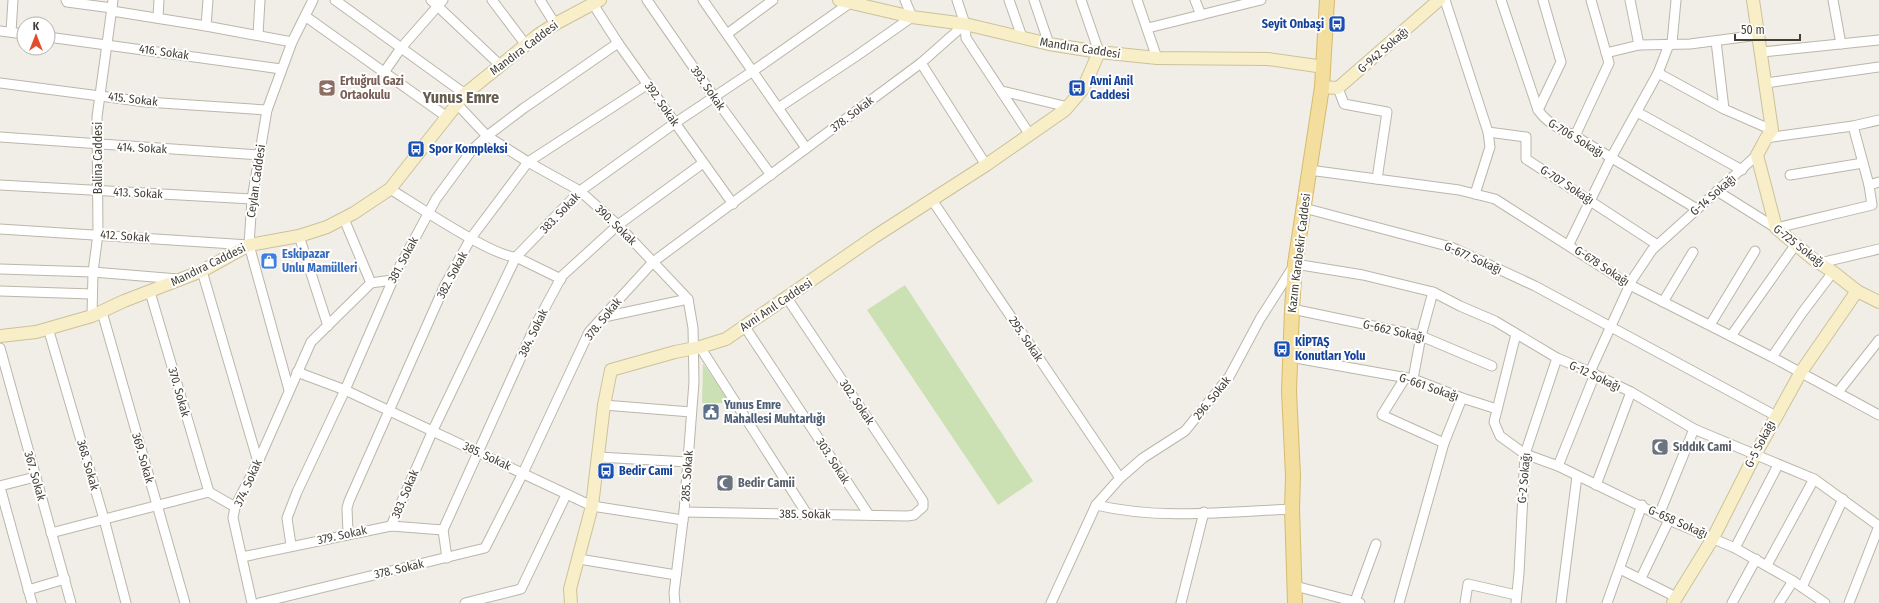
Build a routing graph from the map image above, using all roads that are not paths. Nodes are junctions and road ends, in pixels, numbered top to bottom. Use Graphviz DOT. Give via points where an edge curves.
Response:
graph roads {
  1 [pos="13,0"];
  2 [pos="66,0"];
  3 [pos="159,0"];
  4 [pos="208,0"];
  5 [pos="260,0"];
  6 [pos="313,0"];
  7 [pos="335,0"];
  8 [pos="492,0"];
  9 [pos="540,0"];
  10 [pos="647,0"];
  11 [pos="703,0"];
  12 [pos="773,0"];
  13 [pos="905,0"];
  14 [pos="957,0"];
  15 [pos="1009,0"];
  16 [pos="1034,0"];
  17 [pos="1081,0"];
  18 [pos="1138,0"];
  19 [pos="1195,0"];
  20 [pos="1261,0"];
  21 [pos="1327,0"];
  22 [pos="1439,0"];
  23 [pos="1445,0"];
  24 [pos="1501,0"];
  25 [pos="1543,0"];
  26 [pos="1591,0"];
  27 [pos="1630,0"];
  28 [pos="1676,0"];
  29 [pos="1754,0"];
  30 [pos="1833,0"];
  31 [pos="436,2"];
  32 [pos="850,2"];
  33 [pos="1247,2"];
  34 [pos="589,3"];
  35 [pos="112,6"];
  36 [pos="1201,15"];
  37 [pos="305,16"];
  38 [pos="158,18"];
  39 [pos="912,18"];
  40 [pos="555,24"];
  41 [pos="965,24"];
  42 [pos="206,26"];
  43 [pos="1148,28"];
  44 [pos="0,31"];
  45 [pos="11,32"];
  46 [pos="16,33"];
  47 [pos="727,34"];
  48 [pos="258,35"];
  49 [pos="1759,36"];
  50 [pos="1022,37"];
  51 [pos="56,38"];
  52 [pos="1879,40"];
  53 [pos="1716,41"];
  54 [pos="292,42"];
  55 [pos="618,43"];
  56 [pos="1672,43"];
  57 [pos="107,44"];
  58 [pos="1049,44"];
  59 [pos="1639,44"];
  60 [pos="1841,44"];
  61 [pos="526,45"];
  62 [pos="401,48"];
  63 [pos="1099,52"];
  64 [pos="1762,52"];
  65 [pos="1606,53"];
  66 [pos="1157,58"];
  67 [pos="921,63"];
  68 [pos="500,65"];
  69 [pos="1324,67"];
  70 [pos="1879,67"];
  71 [pos="281,69"];
  72 [pos="385,71"];
  73 [pos="753,71"];
  74 [pos="1658,73"];
  75 [pos="0,83"];
  76 [pos="1766,83"];
  77 [pos="648,84"];
  78 [pos="1322,87"];
  79 [pos="1338,88"];
  80 [pos="1002,91"];
  81 [pos="465,94"];
  82 [pos="99,95"];
  83 [pos="714,98"];
  84 [pos="457,104"];
  85 [pos="1068,107"];
  86 [pos="778,108"];
  87 [pos="1724,109"];
  88 [pos="267,110"];
  89 [pos="1538,110"];
  90 [pos="1637,112"];
  91 [pos="447,117"];
  92 [pos="1879,120"];
  93 [pos="675,123"];
  94 [pos="1853,126"];
  95 [pos="1488,132"];
  96 [pos="1769,134"];
  97 [pos="1030,135"];
  98 [pos="487,136"];
  99 [pos="1575,136"];
  100 [pos="0,137"];
  101 [pos="97,145"];
  102 [pos="806,148"];
  103 [pos="260,155"];
  104 [pos="1757,155"];
  105 [pos="1611,158"];
  106 [pos="528,162"];
  107 [pos="703,163"];
  108 [pos="1864,163"];
  109 [pos="986,165"];
  110 [pos="1309,170"];
  111 [pos="1742,170"];
  112 [pos="771,175"];
  113 [pos="1790,175"];
  114 [pos="1377,179"];
  115 [pos="1879,182"];
  116 [pos="0,185"];
  117 [pos="1869,185"];
  118 [pos="390,189"];
  119 [pos="97,190"];
  120 [pos="580,191"];
  121 [pos="1716,191"];
  122 [pos="1475,194"];
  123 [pos="252,199"];
  124 [pos="932,200"];
  125 [pos="1590,200"];
  126 [pos="733,204"];
  127 [pos="1304,208"];
  128 [pos="1697,209"];
  129 [pos="429,212"];
  130 [pos="344,219"];
  131 [pos="618,225"];
  132 [pos="1776,228"];
  133 [pos="0,229"];
  134 [pos="98,234"];
  135 [pos="299,236"];
  136 [pos="471,238"];
  137 [pos="1569,244"];
  138 [pos="1656,244"];
  139 [pos="1796,244"];
  140 [pos="249,246"];
  141 [pos="1879,249"];
  142 [pos="1755,251"];
  143 [pos="1693,252"];
  144 [pos="516,257"];
  145 [pos="653,262"];
  146 [pos="1820,263"];
  147 [pos="1295,264"];
  148 [pos="0,269"];
  149 [pos="202,271"];
  150 [pos="93,272"];
  151 [pos="1833,272"];
  152 [pos="561,279"];
  153 [pos="182,280"];
  154 [pos="392,280"];
  155 [pos="371,283"];
  156 [pos="1630,285"];
  157 [pos="0,291"];
  158 [pos="1857,291"];
  159 [pos="150,292"];
  160 [pos="1433,292"];
  161 [pos="92,294"];
  162 [pos="787,298"];
  163 [pos="688,299"];
  164 [pos="1663,302"];
  165 [pos="1879,302"];
  166 [pos="1292,309"];
  167 [pos="97,314"];
  168 [pos="604,317"];
  169 [pos="1710,325"];
  170 [pos="328,326"];
  171 [pos="745,327"];
  172 [pos="1609,327"];
  173 [pos="48,328"];
  174 [pos="1516,334"];
  175 [pos="0,336"];
  176 [pos="1421,336"];
  177 [pos="1732,336"];
  178 [pos="1879,340"];
  179 [pos="0,348"];
  180 [pos="697,348"];
  181 [pos="1290,357"];
  182 [pos="1772,357"];
  183 [pos="1557,358"];
  184 [pos="1492,366"];
  185 [pos="297,372"];
  186 [pos="1801,372"];
  187 [pos="1592,373"];
  188 [pos="1409,378"];
  189 [pos="289,390"];
  190 [pos="345,390"];
  191 [pos="1631,392"];
  192 [pos="1838,392"];
  193 [pos="1462,398"];
  194 [pos="604,405"];
  195 [pos="1497,409"];
  196 [pos="389,411"];
  197 [pos="691,412"];
  198 [pos="1879,415"];
  199 [pos="1776,416"];
  200 [pos="1694,429"];
  201 [pos="432,430"];
  202 [pos="1444,443"];
  203 [pos="478,452"];
  204 [pos="1525,454"];
  205 [pos="1754,455"];
  206 [pos="598,457"];
  207 [pos="258,462"];
  208 [pos="688,462"];
  209 [pos="1778,465"];
  210 [pos="1558,466"];
  211 [pos="523,473"];
  212 [pos="1577,476"];
  213 [pos="34,477"];
  214 [pos="1120,478"];
  215 [pos="1814,479"];
  216 [pos="1596,485"];
  217 [pos="0,486"];
  218 [pos="209,492"];
  219 [pos="566,495"];
  220 [pos="1843,499"];
  221 [pos="157,505"];
  222 [pos="1096,505"];
  223 [pos="592,506"];
  224 [pos="1642,506"];
  225 [pos="235,507"];
  226 [pos="923,507"];
  227 [pos="1292,509"];
  228 [pos="1204,512"];
  229 [pos="807,514"];
  230 [pos="869,515"];
  231 [pos="1659,515"];
  232 [pos="684,516"];
  233 [pos="104,519"];
  234 [pos="1669,520"];
  235 [pos="391,526"];
  236 [pos="1879,526"];
  237 [pos="443,530"];
  238 [pos="51,533"];
  239 [pos="348,533"];
  240 [pos="1713,538"];
  241 [pos="1376,544"];
  242 [pos="291,545"];
  243 [pos="1734,548"];
  244 [pos="242,556"];
  245 [pos="447,558"];
  246 [pos="579,559"];
  247 [pos="1756,559"];
  248 [pos="1767,566"];
  249 [pos="1620,569"];
  250 [pos="676,575"];
  251 [pos="1641,578"];
  252 [pos="65,579"];
  253 [pos="1793,581"];
  254 [pos="1295,586"];
  255 [pos="1802,587"];
  256 [pos="28,590"];
  257 [pos="503,599"];
  258 [pos="1516,599"];
  259 [pos="1674,600"];
  260 [pos="1818,601"];
  261 [pos="263,602"];
  262 [pos="1358,602"];
  263 [pos="32,603"];
  264 [pos="71,603"];
  265 [pos="126,603"];
  266 [pos="185,603"];
  267 [pos="252,603"];
  268 [pos="464,603"];
  269 [pos="571,603"];
  270 [pos="675,603"];
  271 [pos="1051,603"];
  272 [pos="1181,603"];
  273 [pos="1295,603"];
  274 [pos="1399,603"];
  275 [pos="1465,603"];
  276 [pos="1561,603"];
  277 [pos="1607,603"];
  278 [pos="1732,603"];
  279 [pos="1779,603"];
  280 [pos="1848,603"];
  1 -- 45 [label="street"];
  2 -- 35 [label="street"];
  3 -- 38 [label="street"];
  4 -- 42 [label="street"];
  5 -- 48 [label="street"];
  6 -- 37 [label="street, Ceylan Caddesi"];
  7 -- 62 [label="street"];
  8 -- 61 [label="street"];
  9 -- 40 [label="street"];
  10 -- 83 [label="street, 393. Sokak"];
  11 -- 47 [label="street"];
  12 -- 47 [label="street"];
  13 -- 39 [label="street"];
  14 -- 41 [label="street"];
  15 -- 50 [label="street"];
  16 -- 58 [label="street"];
  17 -- 63 [label="street"];
  18 -- 43 [label="street"];
  19 -- 36 [label="street"];
  20 -- 33 [label="street"];
  21 -- 69 [label="main road, Kazım Karabekir Caddesi"];
  22 -- 79 [label="street, G-942 Sokağı"];
  23 -- 95 [label="street"];
  24 -- 89 [label="street, G-706 Sokağı"];
  25 -- 89 [label="street" via="1561,62"];
  26 -- 65 [label="street"];
  27 -- 59 [label="street"];
  28 -- 56 [label="street"];
  29 -- 49 [label="street"];
  30 -- 60 [label="street"];
  31 -- 62 [label="street"];
  31 -- 68 [label="street"];
  32 -- 39 [label="street, Mandıra Caddesi"];
  32 -- 73 [label="street, 383. Sokak"];
  33 -- 36 [label="street"];
  34 -- 40 [label="street, Mandıra Caddesi"];
  34 -- 55 [label="street, 392. Sokak"];
  35 -- 38 [label="street"];
  35 -- 57 [label="street, Balina Caddesi"];
  36 -- 43 [label="street"];
  37 -- 54 [label="street, Ceylan Caddesi"];
  37 -- 72 [label="street"];
  38 -- 42 [label="street"];
  39 -- 41 [label="street, Mandıra Caddesi"];
  39 -- 86 [label="street"];
  40 -- 61 [label="street, Mandıra Caddesi"];
  41 -- 50 [label="street, Mandıra Caddesi"];
  41 -- 67 [label="street, 378. Sokak"];
  41 -- 80 [label="street" via="966,38"];
  42 -- 48 [label="street"];
  43 -- 66 [label="street"];
  44 -- 45 [label="street"];
  45 -- 46 [label="street"];
  47 -- 73 [label="street"];
  48 -- 54 [label="street"];
  49 -- 53 [label="street"];
  49 -- 64 [label="street"];
  50 -- 58 [label="street, Mandıra Caddesi"];
  51 -- 57 [label="street, 416. Sokak"];
  52 -- 60 [label="street"];
  53 -- 56 [label="street"];
  53 -- 87 [label="street"];
  54 -- 71 [label="street, Ceylan Caddesi"];
  55 -- 77 [label="street, 392. Sokak"];
  55 -- 98 [label="street, 381. Sokak"];
  56 -- 59 [label="street"];
  56 -- 74 [label="street"];
  57 -- 71 [label="street, 416. Sokak"];
  57 -- 82 [label="street, Balina Caddesi"];
  58 -- 63 [label="street, Mandıra Caddesi"];
  59 -- 65 [label="street"];
  60 -- 64 [label="street"];
  61 -- 68 [label="street, Mandıra Caddesi"];
  62 -- 72 [label="street"];
  62 -- 81 [label="street"];
  63 -- 66 [label="street, Mandıra Caddesi"];
  63 -- 85 [label="street, Avni Anıl Caddesi" via="1083,89"];
  64 -- 76 [label="street"];
  65 -- 99 [label="street" via="1609,62"];
  66 -- 69 [label="street, Mandıra Caddesi" via="1268,59"];
  67 -- 102 [label="street, 378. Sokak"];
  67 -- 109 [label="street"];
  68 -- 81 [label="street, Mandıra Caddesi"];
  69 -- 78 [label="main road, Kazım Karabekir Caddesi"];
  70 -- 76 [label="street"];
  71 -- 88 [label="street, Ceylan Caddesi"];
  72 -- 91 [label="street"];
  73 -- 83 [label="street, 383. Sokak"];
  73 -- 86 [label="street"];
  74 -- 87 [label="street"];
  74 -- 90 [label="street"];
  75 -- 82 [label="street, 415. Sokak"];
  76 -- 96 [label="street"];
  77 -- 93 [label="street, 392. Sokak"];
  77 -- 106 [label="street, 382. Sokak"];
  78 -- 79 [label="street"];
  78 -- 110 [label="main road, Kazım Karabekir Caddesi"];
  79 -- 114 [label="street" via="1344,104 1388,112"];
  80 -- 85 [label="street"];
  80 -- 97 [label="street"];
  81 -- 84 [label="street, Mandıra Caddesi"];
  82 -- 88 [label="street, 415. Sokak" via="146,102"];
  82 -- 101 [label="street, Balina Caddesi"];
  83 -- 93 [label="street, 383. Sokak"];
  83 -- 112 [label="street, 393. Sokak"];
  84 -- 91 [label="street, Mandıra Caddesi"];
  84 -- 98 [label="street, 390. Sokak"];
  85 -- 97 [label="street, Avni Anıl Caddesi"];
  86 -- 102 [label="street"];
  87 -- 96 [label="street"];
  88 -- 103 [label="street, Ceylan Caddesi"];
  89 -- 99 [label="street, G-706 Sokağı" via="1554,127"];
  90 -- 105 [label="street"];
  90 -- 111 [label="street"];
  91 -- 118 [label="street, Mandıra Caddesi"];
  92 -- 94 [label="street"];
  93 -- 107 [label="street, 392. Sokak"];
  93 -- 120 [label="street, 383. Sokak"];
  94 -- 96 [label="street"];
  94 -- 108 [label="street"];
  95 -- 122 [label="street" via="1490,147"];
  95 -- 125 [label="street, G-707 Sokağı" via="1526,137 1526,159"];
  96 -- 104 [label="street, G-14 Sokağı"];
  97 -- 109 [label="street, Avni Anıl Caddesi"];
  98 -- 106 [label="street, 390. Sokak"];
  98 -- 129 [label="street, 381. Sokak" via="472,150"];
  99 -- 105 [label="street, G-706 Sokağı"];
  100 -- 101 [label="street, 414. Sokak"];
  101 -- 103 [label="street, 414. Sokak"];
  101 -- 119 [label="street, Balina Caddesi"];
  102 -- 112 [label="street, 378. Sokak"];
  103 -- 123 [label="street, Ceylan Caddesi"];
  104 -- 111 [label="street, G-14 Sokağı"];
  104 -- 132 [label="street"];
  105 -- 125 [label="street"];
  105 -- 128 [label="street, G-706 Sokağı"];
  106 -- 120 [label="street, 390. Sokak"];
  106 -- 136 [label="street, 382. Sokak"];
  107 -- 126 [label="street, 392. Sokak"];
  107 -- 131 [label="street, 384. Sokak"];
  108 -- 113 [label="street"];
  108 -- 117 [label="street"];
  109 -- 124 [label="street, Avni Anıl Caddesi"];
  110 -- 114 [label="street, G-678 Sokağı"];
  110 -- 127 [label="main road, Kazım Karabekir Caddesi"];
  111 -- 121 [label="street, G-14 Sokağı"];
  112 -- 126 [label="street, 378. Sokak"];
  114 -- 122 [label="street, G-678 Sokağı"];
  115 -- 117 [label="street"];
  116 -- 119 [label="street, 413. Sokak"];
  117 -- 132 [label="street" via="1872,205"];
  118 -- 129 [label="street"];
  118 -- 130 [label="street, Mandıra Caddesi"];
  119 -- 123 [label="street, 413. Sokak"];
  119 -- 134 [label="street, Balina Caddesi"];
  120 -- 131 [label="street, 390. Sokak"];
  120 -- 144 [label="street, 383. Sokak"];
  121 -- 128 [label="street, G-14 Sokağı"];
  121 -- 132 [label="street, G-725 Sokağı"];
  122 -- 137 [label="street, G-678 Sokağı" via="1495,199"];
  123 -- 140 [label="street, Ceylan Caddesi"];
  124 -- 162 [label="street, Avni Anıl Caddesi"];
  124 -- 214 [label="street, 295. Sokak"];
  125 -- 137 [label="street"];
  125 -- 138 [label="street, G-707 Sokağı"];
  126 -- 145 [label="street, 378. Sokak"];
  127 -- 147 [label="main road, Kazım Karabekir Caddesi"];
  127 -- 172 [label="street, G-677 Sokağı" via="1451,247 1534,286"];
  128 -- 138 [label="street, G-14 Sokağı"];
  129 -- 136 [label="street"];
  129 -- 154 [label="street, 381. Sokak"];
  130 -- 135 [label="street, Mandıra Caddesi"];
  130 -- 155 [label="street"];
  131 -- 145 [label="street, 390. Sokak"];
  131 -- 152 [label="street, 384. Sokak"];
  132 -- 139 [label="street, G-725 Sokağı"];
  133 -- 134 [label="street, 412. Sokak"];
  134 -- 140 [label="street, 412. Sokak"];
  134 -- 150 [label="street, Balina Caddesi"];
  135 -- 140 [label="street, Mandıra Caddesi"];
  135 -- 170 [label="street"];
  136 -- 144 [label="street" via="508,257"];
  136 -- 196 [label="street, 382. Sokak" via="444,287"];
  137 -- 156 [label="street, G-678 Sokağı"];
  138 -- 156 [label="street, G-14 Sokağı"];
  139 -- 146 [label="street, G-725 Sokağı"];
  139 -- 177 [label="street"];
  140 -- 149 [label="street, Mandıra Caddesi"];
  140 -- 189 [label="street, Ceylan Caddesi"];
  141 -- 146 [label="street"];
  142 -- 169 [label="street"];
  143 -- 164 [label="street"];
  144 -- 152 [label="street"];
  144 -- 201 [label="street, 383. Sokak"];
  145 -- 163 [label="street, 390. Sokak"];
  145 -- 168 [label="street, 378. Sokak"];
  146 -- 151 [label="street, G-725 Sokağı"];
  147 -- 160 [label="street, G-12 Sokağı" via="1363,274"];
  147 -- 166 [label="main road, Kazım Karabekir Caddesi"];
  147 -- 214 [label="street, 296. Sokak" via="1260,318 1230,377 1185,431 1143,458"];
  148 -- 150 [label="street"];
  149 -- 153 [label="street, Mandıra Caddesi"];
  149 -- 207 [label="street"];
  150 -- 153 [label="street"];
  150 -- 161 [label="street, Balina Caddesi"];
  151 -- 158 [label="street, G-725 Sokağı"];
  151 -- 182 [label="street"];
  152 -- 203 [label="street, 384. Sokak" via="535,326"];
  153 -- 159 [label="street, Mandıra Caddesi"];
  154 -- 155 [label="street"];
  154 -- 190 [label="street, 381. Sokak"];
  155 -- 170 [label="street, 374. Sokak"];
  156 -- 164 [label="street, G-678 Sokağı"];
  156 -- 172 [label="street, G-14 Sokağı"];
  157 -- 161 [label="street"];
  158 -- 165 [label="street, G-725 Sokağı"];
  158 -- 186 [label="street, G-5 Sokağı"];
  159 -- 167 [label="street, Mandıra Caddesi"];
  159 -- 218 [label="street, 370. Sokak"];
  160 -- 174 [label="street, G-12 Sokağı" via="1495,321"];
  160 -- 176 [label="street"];
  161 -- 167 [label="street, Balina Caddesi"];
  162 -- 171 [label="street, Avni Anıl Caddesi"];
  162 -- 226 [label="street, 302. Sokak" via="923,501"];
  163 -- 168 [label="street"];
  163 -- 180 [label="street"];
  164 -- 169 [label="street, G-678 Sokağı"];
  166 -- 176 [label="street, G-662 Sokağı"];
  166 -- 181 [label="main road, Kazım Karabekir Caddesi"];
  167 -- 173 [label="street, Mandıra Caddesi"];
  167 -- 221 [label="street, 369. Sokak"];
  168 -- 211 [label="street, 378. Sokak" via="589,332"];
  169 -- 177 [label="street, G-678 Sokağı"];
  170 -- 185 [label="street, 374. Sokak" via="310,342"];
  171 -- 180 [label="street, Avni Anıl Caddesi" via="726,339"];
  171 -- 230 [label="street, 303. Sokak"];
  172 -- 187 [label="street, G-14 Sokağı"];
  172 -- 199 [label="street, G-677 Sokağı"];
  173 -- 175 [label="street, Mandıra Caddesi"];
  173 -- 233 [label="street, 368. Sokak"];
  174 -- 183 [label="street, G-12 Sokağı"];
  174 -- 195 [label="street, G-658 Sokağı"];
  176 -- 184 [label="street, G-662 Sokağı"];
  176 -- 188 [label="street"];
  177 -- 182 [label="street, G-678 Sokağı"];
  178 -- 192 [label="street"];
  179 -- 213 [label="street, 367. Sokak"];
  180 -- 194 [label="street, Avni Anıl Caddesi" via="611,370"];
  180 -- 197 [label="street, 285. Sokak"];
  180 -- 229 [label="street"];
  181 -- 188 [label="street, G-661 Sokağı"];
  181 -- 227 [label="main road, Kazım Karabekir Caddesi"];
  182 -- 186 [label="street, G-678 Sokağı"];
  183 -- 187 [label="street, G-12 Sokağı"];
  183 -- 204 [label="street, G-2 Sokağı"];
  185 -- 189 [label="street, 374. Sokak"];
  185 -- 190 [label="street, 385. Sokak"];
  186 -- 192 [label="street, G-678 Sokağı"];
  186 -- 199 [label="street, G-5 Sokağı"];
  187 -- 191 [label="street, G-12 Sokağı"];
  187 -- 210 [label="street, G-14 Sokağı"];
  188 -- 193 [label="street, G-661 Sokağı"];
  188 -- 202 [label="street" via="1382,415"];
  189 -- 207 [label="street, 374. Sokak"];
  190 -- 196 [label="street, 385. Sokak"];
  190 -- 242 [label="street, 381. Sokak" via="287,518"];
  191 -- 200 [label="street, G-12 Sokağı"];
  191 -- 216 [label="street"];
  192 -- 198 [label="street, G-678 Sokağı"];
  193 -- 195 [label="street, G-661 Sokağı"];
  193 -- 202 [label="street"];
  194 -- 197 [label="street"];
  194 -- 206 [label="street, Avni Anıl Caddesi"];
  195 -- 204 [label="street, G-658 Sokağı" via="1494,422 1500,436"];
  196 -- 201 [label="street, 385. Sokak"];
  196 -- 239 [label="street, 382. Sokak" via="349,501"];
  197 -- 208 [label="street, 285. Sokak"];
  199 -- 205 [label="street, G-5 Sokağı"];
  200 -- 205 [label="street, G-12 Sokağı"];
  200 -- 231 [label="street"];
  201 -- 203 [label="street, 385. Sokak"];
  201 -- 235 [label="street, 383. Sokak"];
  202 -- 274 [label="street"];
  203 -- 211 [label="street, 385. Sokak"];
  203 -- 237 [label="street, 384. Sokak"];
  204 -- 210 [label="street, G-658 Sokağı"];
  204 -- 258 [label="street, G-2 Sokağı"];
  205 -- 209 [label="street, G-12 Sokağı"];
  205 -- 240 [label="street, G-5 Sokağı"];
  206 -- 208 [label="street"];
  206 -- 223 [label="street, Avni Anıl Caddesi"];
  207 -- 225 [label="street, 374. Sokak"];
  208 -- 232 [label="street, 285. Sokak"];
  209 -- 215 [label="street, G-12 Sokağı"];
  209 -- 243 [label="street"];
  210 -- 212 [label="street, G-658 Sokağı"];
  211 -- 219 [label="street, 385. Sokak"];
  211 -- 245 [label="street, 378. Sokak" via="485,548"];
  212 -- 216 [label="street, G-658 Sokağı"];
  212 -- 276 [label="street"];
  213 -- 217 [label="street"];
  213 -- 238 [label="street, 367. Sokak"];
  214 -- 222 [label="street, 296. Sokak"];
  215 -- 220 [label="street, G-12 Sokağı"];
  215 -- 248 [label="street"];
  216 -- 224 [label="street, G-658 Sokağı"];
  217 -- 256 [label="street"];
  218 -- 221 [label="street"];
  218 -- 225 [label="street"];
  219 -- 223 [label="street, 385. Sokak"];
  219 -- 257 [label="street" via="521,590"];
  220 -- 236 [label="street, G-12 Sokağı"];
  220 -- 255 [label="street"];
  221 -- 233 [label="street"];
  221 -- 266 [label="street, 369. Sokak"];
  222 -- 228 [label="street" via="1125,512"];
  222 -- 271 [label="street, 296. Sokak"];
  223 -- 232 [label="street, 385. Sokak"];
  223 -- 246 [label="street, Avni Anıl Caddesi"];
  224 -- 231 [label="street, G-658 Sokağı"];
  224 -- 249 [label="street"];
  225 -- 244 [label="street, 374. Sokak" via="233,518"];
  226 -- 230 [label="street, 385. Sokak" via="914,515"];
  227 -- 228 [label="street"];
  227 -- 254 [label="main road, Kazım Karabekir Caddesi"];
  228 -- 272 [label="street"];
  229 -- 230 [label="street, 385. Sokak"];
  229 -- 232 [label="street, 385. Sokak"];
  231 -- 234 [label="street, G-658 Sokağı"];
  232 -- 250 [label="street, 285. Sokak"];
  233 -- 238 [label="street"];
  233 -- 265 [label="street, 368. Sokak"];
  234 -- 240 [label="street, G-658 Sokağı"];
  234 -- 251 [label="street"];
  235 -- 237 [label="street, 379. Sokak"];
  235 -- 239 [label="street, 379. Sokak"];
  236 -- 280 [label="street"];
  237 -- 245 [label="street"];
  238 -- 252 [label="street, 367. Sokak"];
  239 -- 242 [label="street, 379. Sokak"];
  240 -- 243 [label="street, G-658 Sokağı"];
  240 -- 259 [label="street, G-5 Sokağı"];
  241 -- 262 [label="street"];
  242 -- 244 [label="street, 379. Sokak"];
  243 -- 247 [label="street, G-658 Sokağı"];
  244 -- 267 [label="street, 374. Sokak"];
  245 -- 261 [label="street, 378. Sokak"];
  246 -- 250 [label="street"];
  246 -- 269 [label="street, Avni Anıl Caddesi" via="570,589"];
  247 -- 248 [label="street, G-658 Sokağı"];
  247 -- 278 [label="street"];
  248 -- 253 [label="street, G-658 Sokağı"];
  249 -- 251 [label="street"];
  249 -- 277 [label="street"];
  250 -- 270 [label="street, 285. Sokak"];
  251 -- 259 [label="street"];
  252 -- 256 [label="street"];
  252 -- 264 [label="street, 367. Sokak"];
  253 -- 255 [label="street, G-658 Sokağı"];
  253 -- 279 [label="street"];
  254 -- 262 [label="street"];
  254 -- 273 [label="main road, Kazım Karabekir Caddesi"];
  255 -- 260 [label="street, G-658 Sokağı"];
  256 -- 263 [label="street"];
  257 -- 268 [label="street"];
  258 -- 275 [label="street" via="1468,584"];
}
